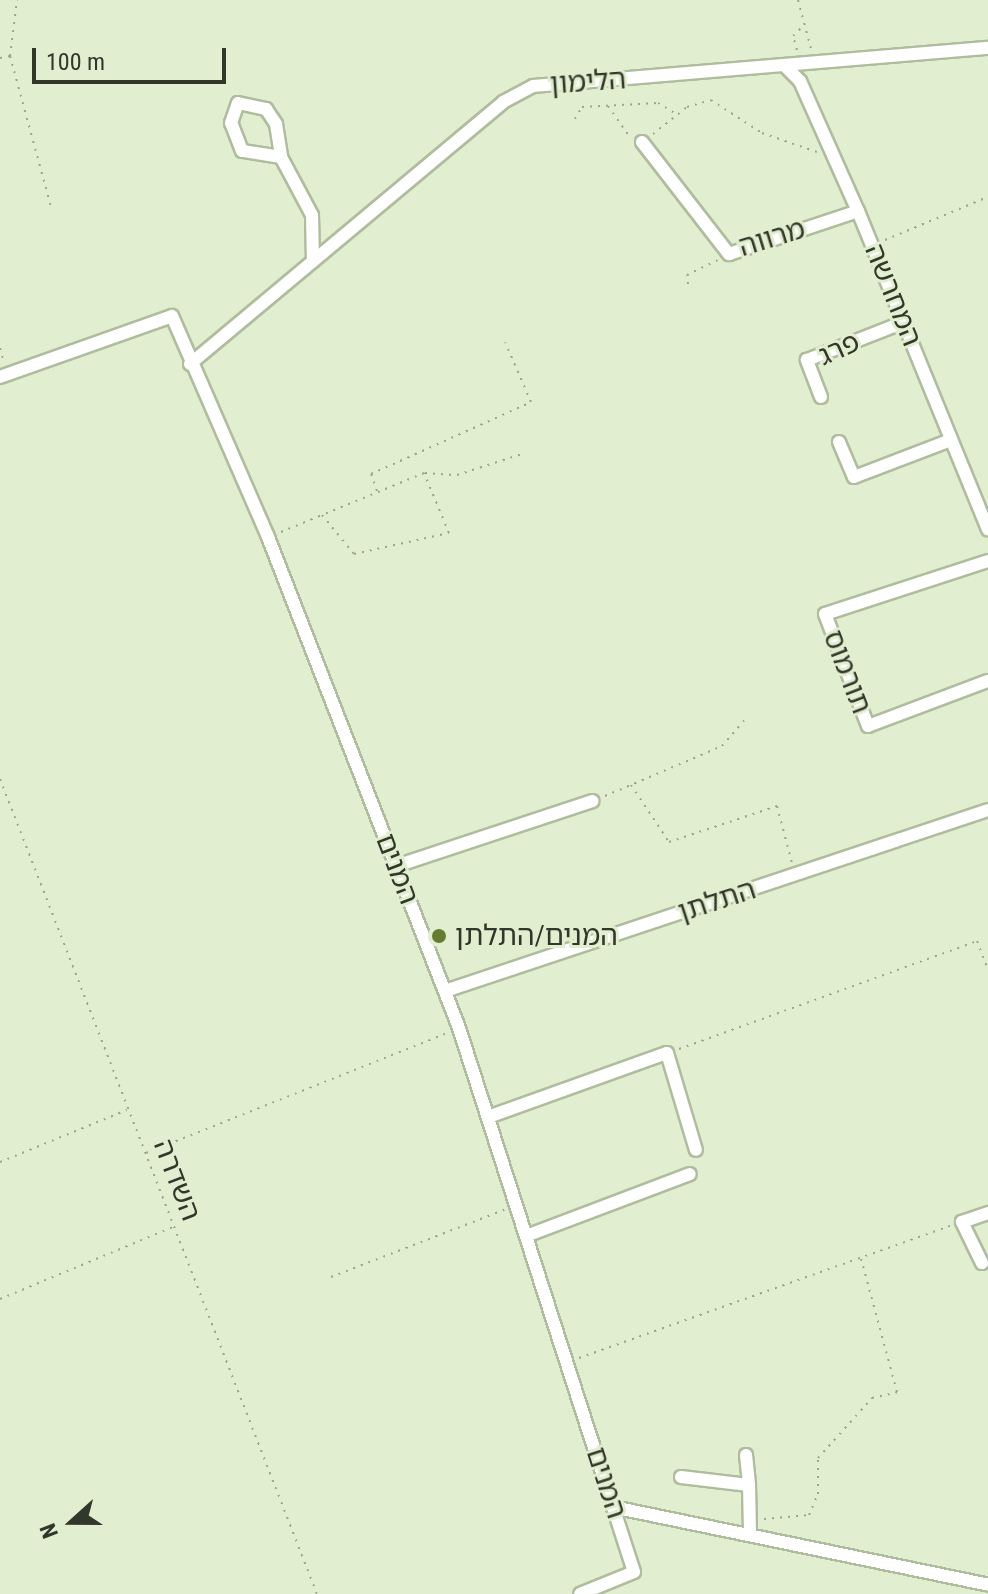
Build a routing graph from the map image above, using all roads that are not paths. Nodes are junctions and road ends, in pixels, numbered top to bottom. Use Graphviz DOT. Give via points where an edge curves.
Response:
graph roads {
  1 [pos="988,48"];
  2 [pos="786,67"];
  3 [pos="642,142"];
  4 [pos="281,157"];
  5 [pos="858,211"];
  6 [pos="313,261"];
  7 [pos="904,322"];
  8 [pos="190,364"];
  9 [pos="0,377"];
  10 [pos="821,397"];
  11 [pos="951,440"];
  12 [pos="839,442"];
  13 [pos="988,530"];
  14 [pos="988,561"];
  15 [pos="988,681"];
  16 [pos="593,801"];
  17 [pos="988,810"];
  18 [pos="396,866"];
  19 [pos="445,991"];
  20 [pos="488,1117"];
  21 [pos="696,1150"];
  22 [pos="690,1174"];
  23 [pos="988,1213"];
  24 [pos="526,1236"];
  25 [pos="982,1263"];
  26 [pos="746,1455"];
  27 [pos="681,1477"];
  28 [pos="749,1485"];
  29 [pos="613,1507"];
  30 [pos="750,1533"];
  31 [pos="988,1585"];
  32 [pos="580,1594"];
  1 -- 2 [label="street, הלימון"];
  2 -- 5 [label="street, המחרשה"];
  2 -- 6 [label="street, הלימון" via="533,86 503,102"];
  3 -- 5 [label="street, מרווה" via="729,254"];
  4 -- 4 [label="street" via="250,158 242,151 231,123 238,103 266,109"];
  4 -- 6 [label="street" via="312,215"];
  5 -- 7 [label="street, המחרשה"];
  6 -- 8 [label="street, הלימון"];
  7 -- 10 [label="street, פרג" via="807,360"];
  7 -- 11 [label="street, המחרשה"];
  8 -- 9 [label="street, המנים" via="172,316"];
  8 -- 18 [label="street, המנים" via="268,537"];
  11 -- 12 [label="street" via="854,477"];
  11 -- 13 [label="street, המחרשה"];
  14 -- 15 [label="street, תורמוס" via="825,614 868,726"];
  16 -- 18 [label="street"];
  17 -- 19 [label="street, התלתן"];
  18 -- 19 [label="street, המנים"];
  19 -- 20 [label="street, המנים"];
  20 -- 21 [label="street" via="667,1053"];
  20 -- 24 [label="street, המנים"];
  22 -- 24 [label="street"];
  23 -- 25 [label="street" via="962,1222"];
  24 -- 29 [label="street, המנים"];
  26 -- 28 [label="street"];
  27 -- 28 [label="street"];
  28 -- 30 [label="street"];
  29 -- 30 [label="street"];
  29 -- 32 [label="street, המנים" via="634,1572"];
  30 -- 31 [label="street"];
}
